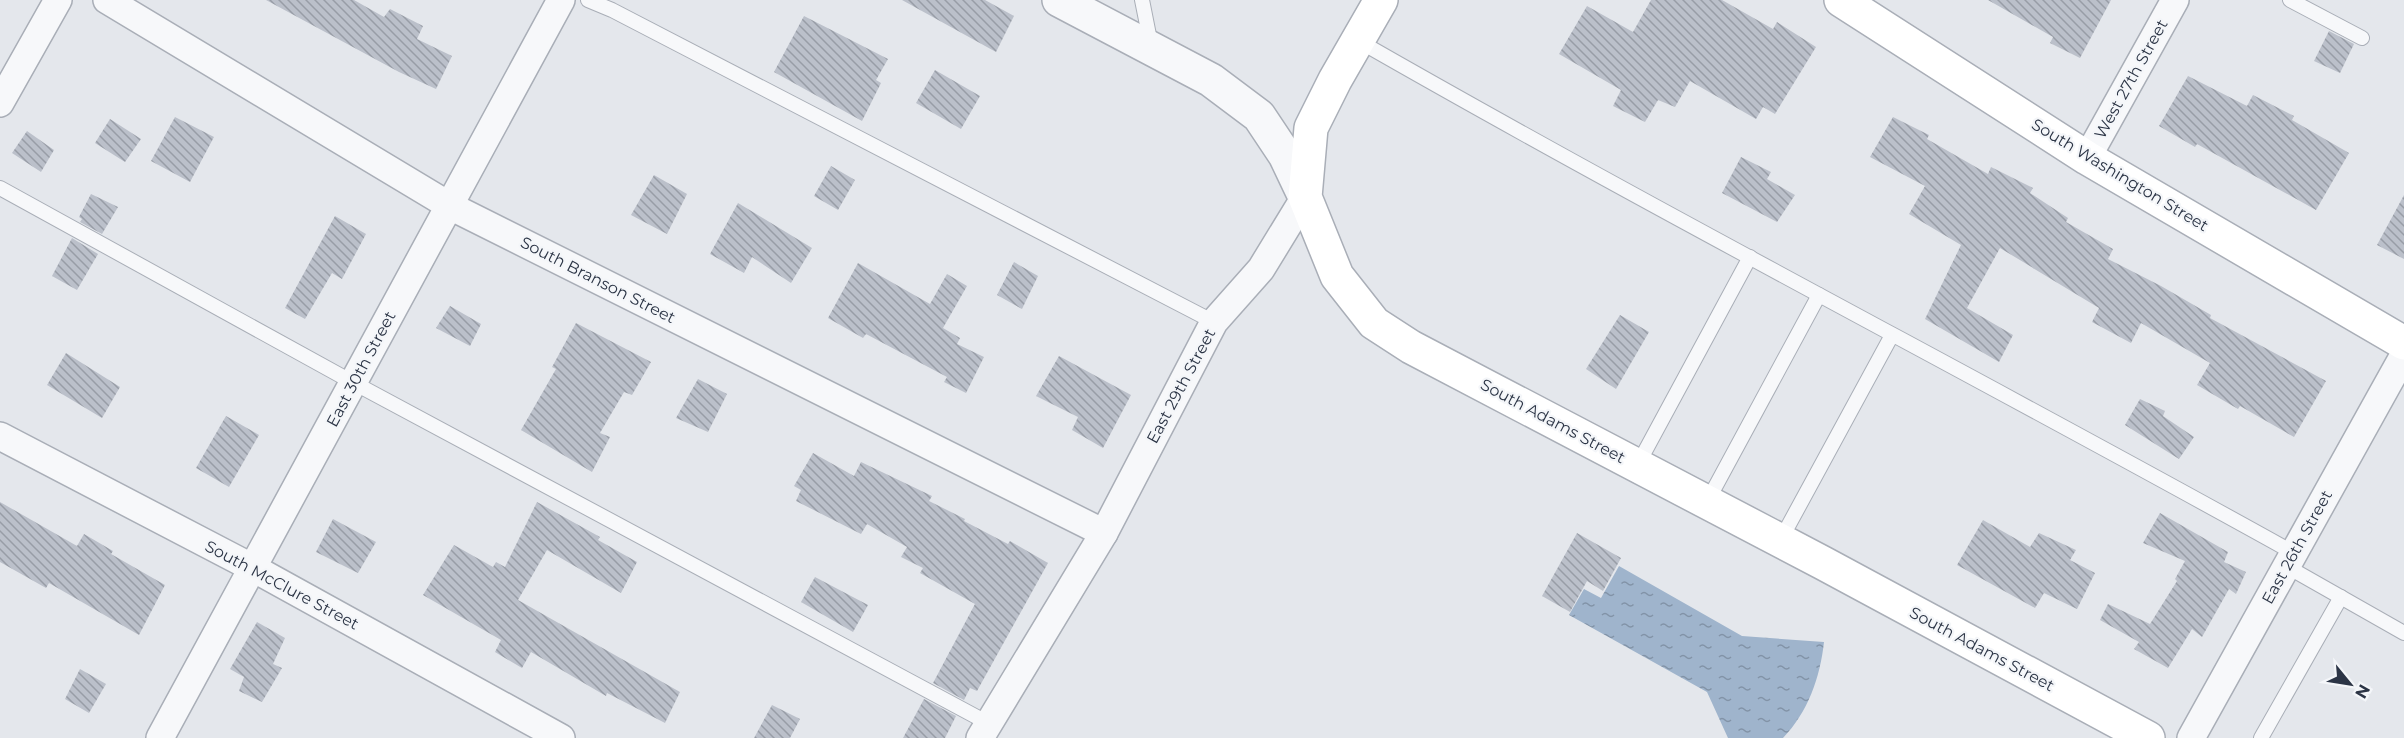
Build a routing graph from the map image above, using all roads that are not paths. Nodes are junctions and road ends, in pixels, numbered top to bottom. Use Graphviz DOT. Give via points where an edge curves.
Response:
graph roads {
  1 [pos="58,0"];
  2 [pos="107,0"];
  3 [pos="561,0"];
  4 [pos="588,0"];
  5 [pos="1059,0"];
  6 [pos="1142,0"];
  7 [pos="1381,0"];
  8 [pos="2175,0"];
  9 [pos="2290,0"];
  10 [pos="1852,3"];
  11 [pos="2362,38"];
  12 [pos="1357,40"];
  13 [pos="1152,49"];
  14 [pos="0,103"];
  15 [pos="2087,158"];
  16 [pos="0,188"];
  17 [pos="1305,197"];
  18 [pos="450,206"];
  19 [pos="1750,257"];
  20 [pos="1819,295"];
  21 [pos="1214,322"];
  22 [pos="1892,335"];
  23 [pos="2404,343"];
  24 [pos="2404,355"];
  25 [pos="354,383"];
  26 [pos="0,436"];
  27 [pos="1637,466"];
  28 [pos="1707,502"];
  29 [pos="1104,533"];
  30 [pos="1780,541"];
  31 [pos="2290,559"];
  32 [pos="253,568"];
  33 [pos="2341,597"];
  34 [pos="2404,633"];
  35 [pos="984,730"];
  36 [pos="160,738"];
  37 [pos="561,738"];
  38 [pos="2148,738"];
  39 [pos="2191,738"];
  40 [pos="2261,738"];
  1 -- 14 [label="street"];
  2 -- 18 [label="street, South Branson Street"];
  3 -- 18 [label="street, East 30th Street"];
  4 -- 21 [label="lane"];
  5 -- 13 [label="street, South Adams Street"];
  6 -- 13 [label="lane"];
  7 -- 12 [label="main road, East 29th Street"];
  8 -- 15 [label="street, West 27th Street"];
  9 -- 11 [label="lane"];
  10 -- 15 [label="main road, South Washington Street"];
  12 -- 17 [label="main road, East 29th Street" via="1311,128"];
  12 -- 19 [label="lane"];
  13 -- 17 [label="street, South Adams Street" via="1211,80 1259,116 1285,155"];
  15 -- 23 [label="main road, South Washington Street"];
  16 -- 25 [label="lane"];
  17 -- 21 [label="street, East 29th Street" via="1261,269"];
  17 -- 27 [label="main road, South Adams Street" via="1337,276 1374,323 1411,347"];
  18 -- 25 [label="street, East 30th Street"];
  18 -- 29 [label="street, South Branson Street"];
  19 -- 20 [label="lane"];
  19 -- 27 [label="lane"];
  20 -- 22 [label="lane"];
  20 -- 28 [label="lane"];
  21 -- 29 [label="street, East 29th Street"];
  22 -- 30 [label="lane"];
  22 -- 31 [label="lane" via="2100,445"];
  24 -- 31 [label="street, East 26th Street"];
  25 -- 32 [label="street, East 30th Street"];
  25 -- 35 [label="lane"];
  26 -- 32 [label="street, South McClure Street"];
  27 -- 28 [label="main road, South Adams Street"];
  28 -- 30 [label="main road, South Adams Street"];
  29 -- 35 [label="street, East 29th Street"];
  30 -- 38 [label="main road, South Adams Street"];
  31 -- 33 [label="lane"];
  31 -- 39 [label="street, East 26th Street"];
  32 -- 36 [label="street, East 30th Street"];
  32 -- 37 [label="street, South McClure Street"];
  33 -- 34 [label="lane"];
  33 -- 40 [label="lane"];
}
